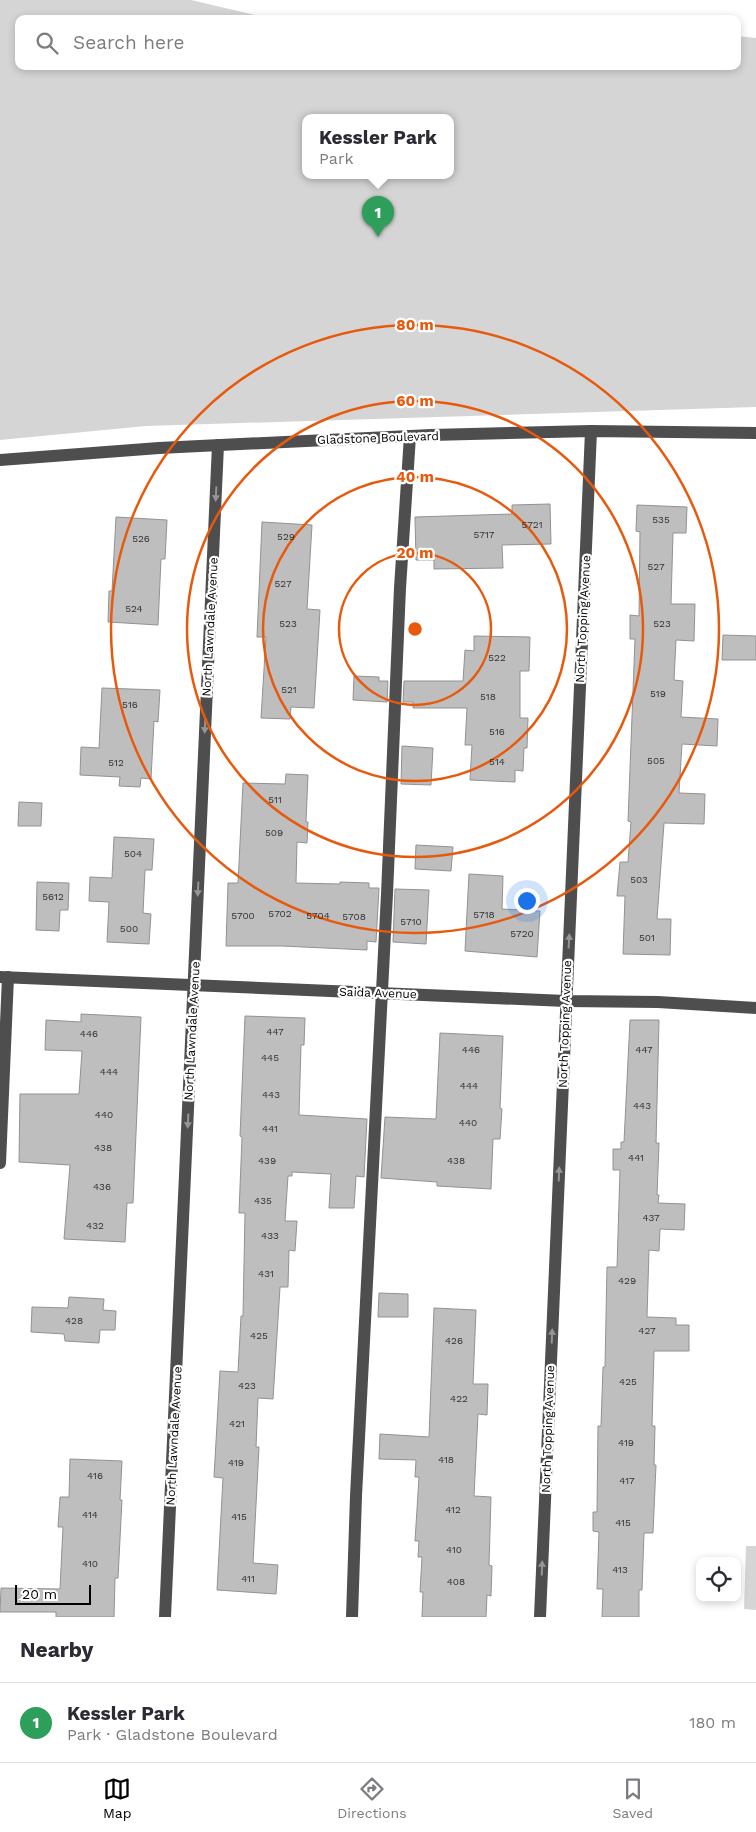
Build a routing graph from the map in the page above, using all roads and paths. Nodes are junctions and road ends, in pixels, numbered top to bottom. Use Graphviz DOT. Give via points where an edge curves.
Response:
graph roads {
  1 [pos="591,431"];
  2 [pos="756,432"];
  3 [pos="410,436"];
  4 [pos="218,445"];
  5 [pos="0,460"];
  6 [pos="4,977"];
  7 [pos="194,985"];
  8 [pos="382,993"];
  9 [pos="566,1001"];
  10 [pos="756,1008"];
  11 [pos="0,1163"];
  12 [pos="165,1617"];
  13 [pos="352,1617"];
  14 [pos="540,1617"];
  1 -- 2 [label="street, Gladstone Boulevard"];
  1 -- 3 [label="street, Gladstone Boulevard"];
  9 -- 1 [label="street, North Topping Avenue, one-way"];
  3 -- 4 [label="street, Gladstone Boulevard"];
  3 -- 8 [label="street"];
  4 -- 5 [label="street, Gladstone Boulevard"];
  4 -- 7 [label="street, North Lawndale Avenue, one-way"];
  6 -- 7 [label="street, Saida Avenue"];
  6 -- 11 [label="street"];
  7 -- 8 [label="street, Saida Avenue"];
  7 -- 12 [label="street, North Lawndale Avenue, one-way"];
  8 -- 9 [label="street, Saida Avenue"];
  8 -- 13 [label="street"];
  9 -- 10 [label="street, Saida Avenue"];
  14 -- 9 [label="street, North Topping Avenue, one-way"];
}
